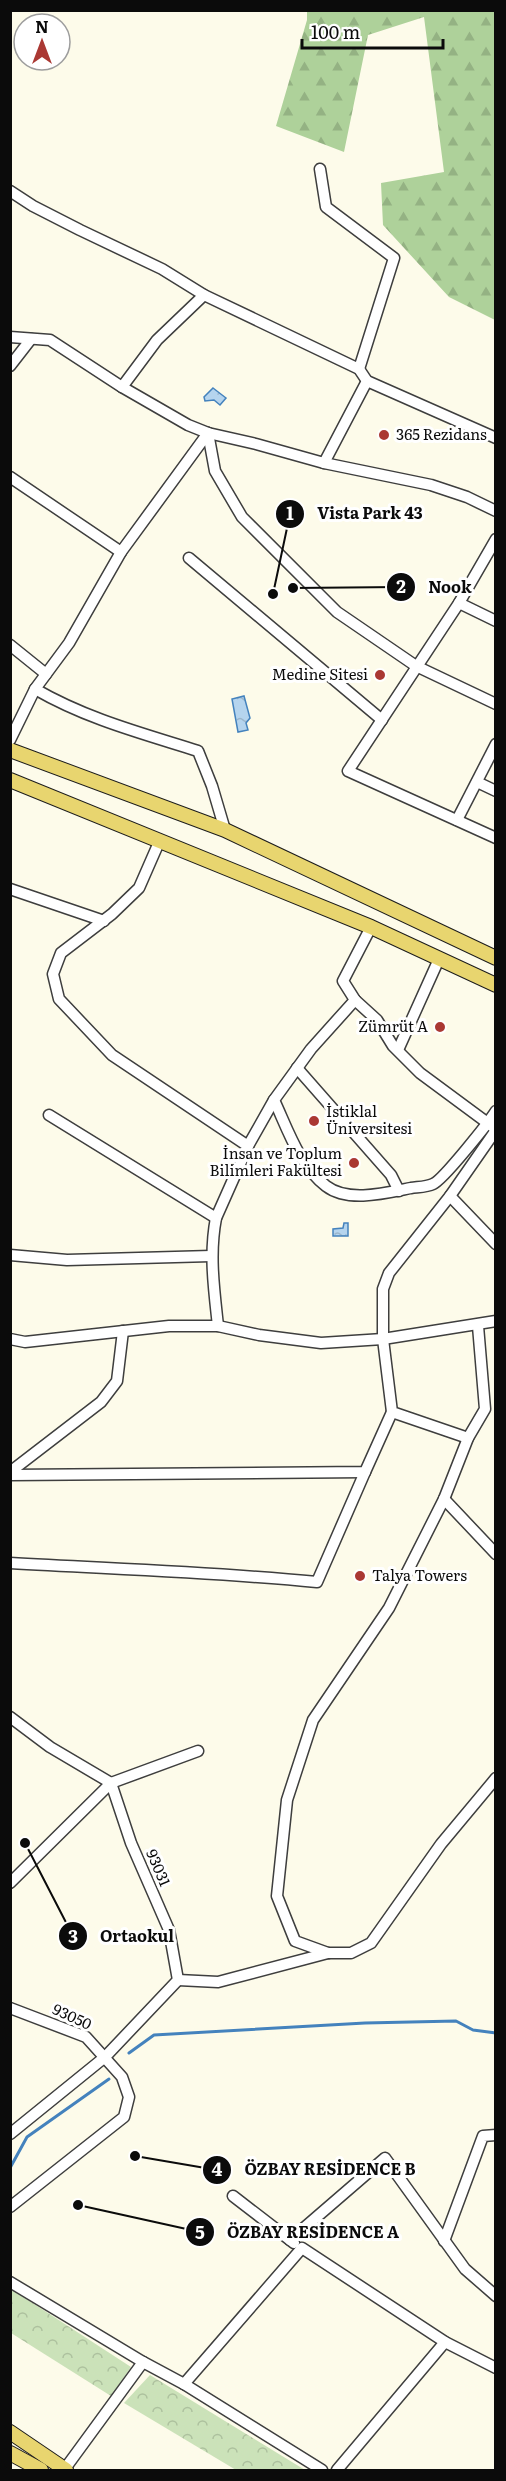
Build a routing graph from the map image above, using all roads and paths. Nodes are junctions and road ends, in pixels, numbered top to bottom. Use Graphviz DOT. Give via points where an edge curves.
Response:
graph roads {
  1 [pos="320,169"];
  2 [pos="10,191"];
  3 [pos="204,295"];
  4 [pos="10,337"];
  5 [pos="31,339"];
  6 [pos="10,366"];
  7 [pos="359,369"];
  8 [pos="367,381"];
  9 [pos="122,387"];
  10 [pos="208,433"];
  11 [pos="495,438"];
  12 [pos="324,463"];
  13 [pos="10,477"];
  14 [pos="495,511"];
  15 [pos="495,539"];
  16 [pos="121,552"];
  17 [pos="189,558"];
  18 [pos="459,603"];
  19 [pos="495,621"];
  20 [pos="10,645"];
  21 [pos="416,666"];
  22 [pos="46,674"];
  23 [pos="35,689"];
  24 [pos="495,704"];
  25 [pos="382,720"];
  26 [pos="10,740"];
  27 [pos="495,744"];
  28 [pos="10,750"];
  29 [pos="10,780"];
  30 [pos="477,782"];
  31 [pos="495,791"];
  32 [pos="457,819"];
  33 [pos="225,830"];
  34 [pos="495,838"];
  35 [pos="160,840"];
  36 [pos="10,890"];
  37 [pos="104,921"];
  38 [pos="371,927"];
  39 [pos="495,958"];
  40 [pos="439,959"];
  41 [pos="495,985"];
  42 [pos="355,1000"];
  43 [pos="398,1050"];
  44 [pos="297,1068"];
  45 [pos="274,1100"];
  46 [pos="495,1111"];
  47 [pos="49,1115"];
  48 [pos="493,1128"];
  49 [pos="248,1146"];
  50 [pos="399,1191"];
  51 [pos="450,1196"];
  52 [pos="216,1218"];
  53 [pos="495,1244"];
  54 [pos="10,1255"];
  55 [pos="211,1256"];
  56 [pos="495,1322"];
  57 [pos="218,1326"];
  58 [pos="478,1326"];
  59 [pos="123,1331"];
  60 [pos="10,1338"];
  61 [pos="383,1339"];
  62 [pos="485,1409"];
  63 [pos="392,1412"];
  64 [pos="495,1415"];
  65 [pos="468,1437"];
  66 [pos="365,1472"];
  67 [pos="10,1473"];
  68 [pos="444,1499"];
  69 [pos="495,1554"];
  70 [pos="10,1563"];
  71 [pos="10,1717"];
  72 [pos="198,1751"];
  73 [pos="495,1778"];
  74 [pos="111,1783"];
  75 [pos="10,1883"];
  76 [pos="328,1953"];
  77 [pos="178,1980"];
  78 [pos="10,2008"];
  79 [pos="105,2057"];
  80 [pos="10,2134"];
  81 [pos="495,2135"];
  82 [pos="232,2196"];
  83 [pos="10,2207"];
  84 [pos="290,2240"];
  85 [pos="444,2241"];
  86 [pos="302,2248"];
  87 [pos="10,2282"];
  88 [pos="495,2296"];
  89 [pos="445,2342"];
  90 [pos="142,2362"];
  91 [pos="495,2368"];
  92 [pos="184,2384"];
  93 [pos="10,2432"];
  94 [pos="10,2452"];
  95 [pos="41,2470"];
  96 [pos="65,2470"];
  97 [pos="322,2470"];
  98 [pos="337,2470"];
  1 -- 7 [label="street" via="326,207 394,258"];
  2 -- 3 [label="street" via="162,269"];
  3 -- 7 [label="street"];
  3 -- 9 [label="street" via="157,340"];
  4 -- 5 [label="street"];
  5 -- 6 [label="street"];
  5 -- 9 [label="street" via="50,340"];
  7 -- 8 [label="street"];
  8 -- 11 [label="street"];
  8 -- 12 [label="street"];
  9 -- 10 [label="street" via="188,426"];
  10 -- 12 [label="street"];
  10 -- 16 [label="street"];
  10 -- 21 [label="street" via="215,471 242,517 337,612"];
  12 -- 14 [label="street" via="431,485"];
  13 -- 16 [label="street"];
  15 -- 18 [label="street"];
  16 -- 22 [label="street" via="69,643"];
  17 -- 25 [label="street"];
  18 -- 19 [label="street"];
  18 -- 21 [label="street"];
  20 -- 22 [label="street"];
  21 -- 24 [label="street"];
  21 -- 25 [label="street"];
  22 -- 23 [label="street"];
  23 -- 26 [label="street"];
  23 -- 33 [label="street" via="95,719 198,751"];
  25 -- 32 [label="street" via="348,771"];
  27 -- 30 [label="street"];
  28 -- 33 [label="main road"];
  29 -- 35 [label="main road"];
  30 -- 31 [label="street"];
  30 -- 32 [label="street"];
  32 -- 34 [label="street"];
  33 -- 39 [label="main road"];
  35 -- 37 [label="street" via="139,888"];
  35 -- 38 [label="main road"];
  36 -- 37 [label="street"];
  37 -- 49 [label="street" via="61,953 53,974 58,999 112,1055"];
  38 -- 40 [label="main road"];
  38 -- 42 [label="street" via="343,981"];
  40 -- 41 [label="main road"];
  40 -- 43 [label="street"];
  42 -- 43 [label="street" via="377,1020"];
  42 -- 44 [label="street"];
  43 -- 48 [label="street" via="420,1072"];
  44 -- 45 [label="street"];
  44 -- 50 [label="street" via="391,1175"];
  45 -- 49 [label="street"];
  45 -- 50 [label="street" via="299,1155 327,1187 351,1195"];
  46 -- 48 [label="street"];
  47 -- 52 [label="street"];
  48 -- 50 [label="street" via="435,1184"];
  48 -- 51 [label="street"];
  49 -- 52 [label="street"];
  51 -- 53 [label="street"];
  51 -- 61 [label="street" via="389,1273 383,1289"];
  52 -- 55 [label="street"];
  54 -- 55 [label="street" via="67,1260"];
  55 -- 57 [label="street"];
  56 -- 58 [label="street"];
  57 -- 59 [label="street"];
  57 -- 61 [label="street" via="321,1343"];
  58 -- 61 [label="street"];
  58 -- 62 [label="street"];
  59 -- 60 [label="street" via="25,1342"];
  59 -- 67 [label="street" via="117,1381 101,1402"];
  61 -- 63 [label="street"];
  62 -- 64 [label="street"];
  62 -- 65 [label="street"];
  63 -- 65 [label="street"];
  63 -- 66 [label="street"];
  65 -- 68 [label="street"];
  66 -- 67 [label="street"];
  66 -- 70 [label="street" via="317,1582"];
  68 -- 69 [label="street"];
  68 -- 76 [label="street" via="389,1608 313,1720 287,1800 277,1896 295,1941"];
  71 -- 74 [label="street" via="50,1747"];
  72 -- 74 [label="street"];
  73 -- 76 [label="street" via="441,1844 371,1943 351,1953"];
  74 -- 75 [label="street"];
  74 -- 77 [label="street, 93031" via="131,1843 169,1930"];
  76 -- 77 [label="street" via="218,1982"];
  77 -- 79 [label="street"];
  78 -- 79 [label="street, 93050" via="86,2037"];
  79 -- 80 [label="street"];
  79 -- 83 [label="street, 93050" via="122,2077 129,2097 124,2117"];
  81 -- 85 [label="street" via="483,2136"];
  82 -- 84 [label="street"];
  84 -- 85 [label="street" via="385,2158"];
  84 -- 86 [label="street"];
  85 -- 88 [label="street" via="465,2269"];
  86 -- 89 [label="street"];
  86 -- 92 [label="street"];
  87 -- 90 [label="street"];
  89 -- 91 [label="street"];
  89 -- 98 [label="street"];
  90 -- 92 [label="street"];
  90 -- 96 [label="street"];
  92 -- 97 [label="street"];
  93 -- 96 [label="main road"];
  94 -- 95 [label="main road"];
}
